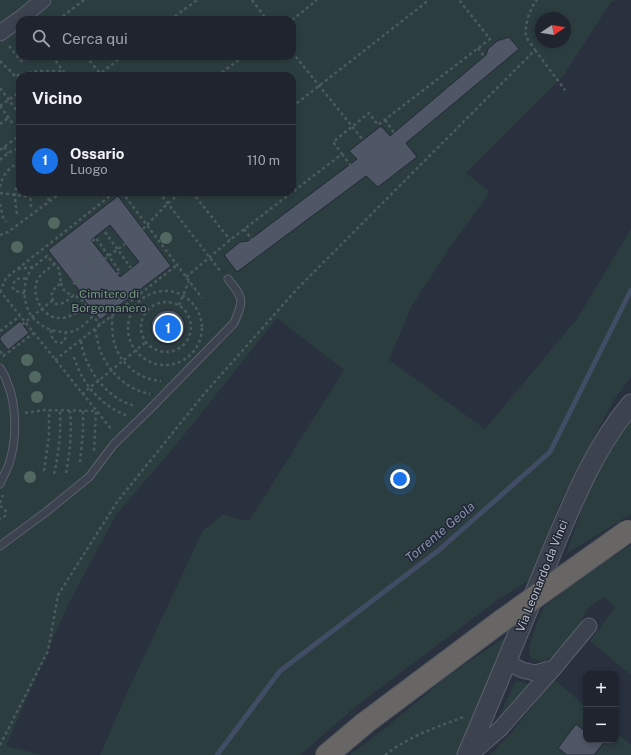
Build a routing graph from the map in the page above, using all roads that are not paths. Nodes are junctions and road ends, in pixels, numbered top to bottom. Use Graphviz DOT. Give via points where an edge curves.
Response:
graph roads {
  1 [pos="43,0"];
  2 [pos="23,16"];
  3 [pos="16,22"];
  4 [pos="0,33"];
  5 [pos="228,280"];
  6 [pos="0,368"];
  7 [pos="631,404"];
  8 [pos="0,484"];
  9 [pos="630,530"];
  10 [pos="10,539"];
  11 [pos="0,540"];
  12 [pos="0,546"];
  13 [pos="589,626"];
  14 [pos="507,662"];
  15 [pos="554,668"];
  16 [pos="327,755"];
  17 [pos="468,755"];
  1 -- 2 [label="street"];
  3 -- 4 [label="street"];
  5 -- 10 [label="lane" via="241,296 242,306 234,323 114,444 88,476"];
  6 -- 8 [label="lane" via="8,382 13,400 15,431 9,463"];
  7 -- 14 [label="street, Via Leonardo da Vinci" via="586,474"];
  9 -- 16 [label="highway, bridge" via="500,622 364,723"];
  10 -- 11 [label="lane"];
  10 -- 12 [label="lane"];
  13 -- 15 [label="street"];
  14 -- 15 [label="street" via="535,673"];
  14 -- 17 [label="street, Via Leonardo da Vinci"];
  15 -- 17 [label="street" via="500,729"];
}
